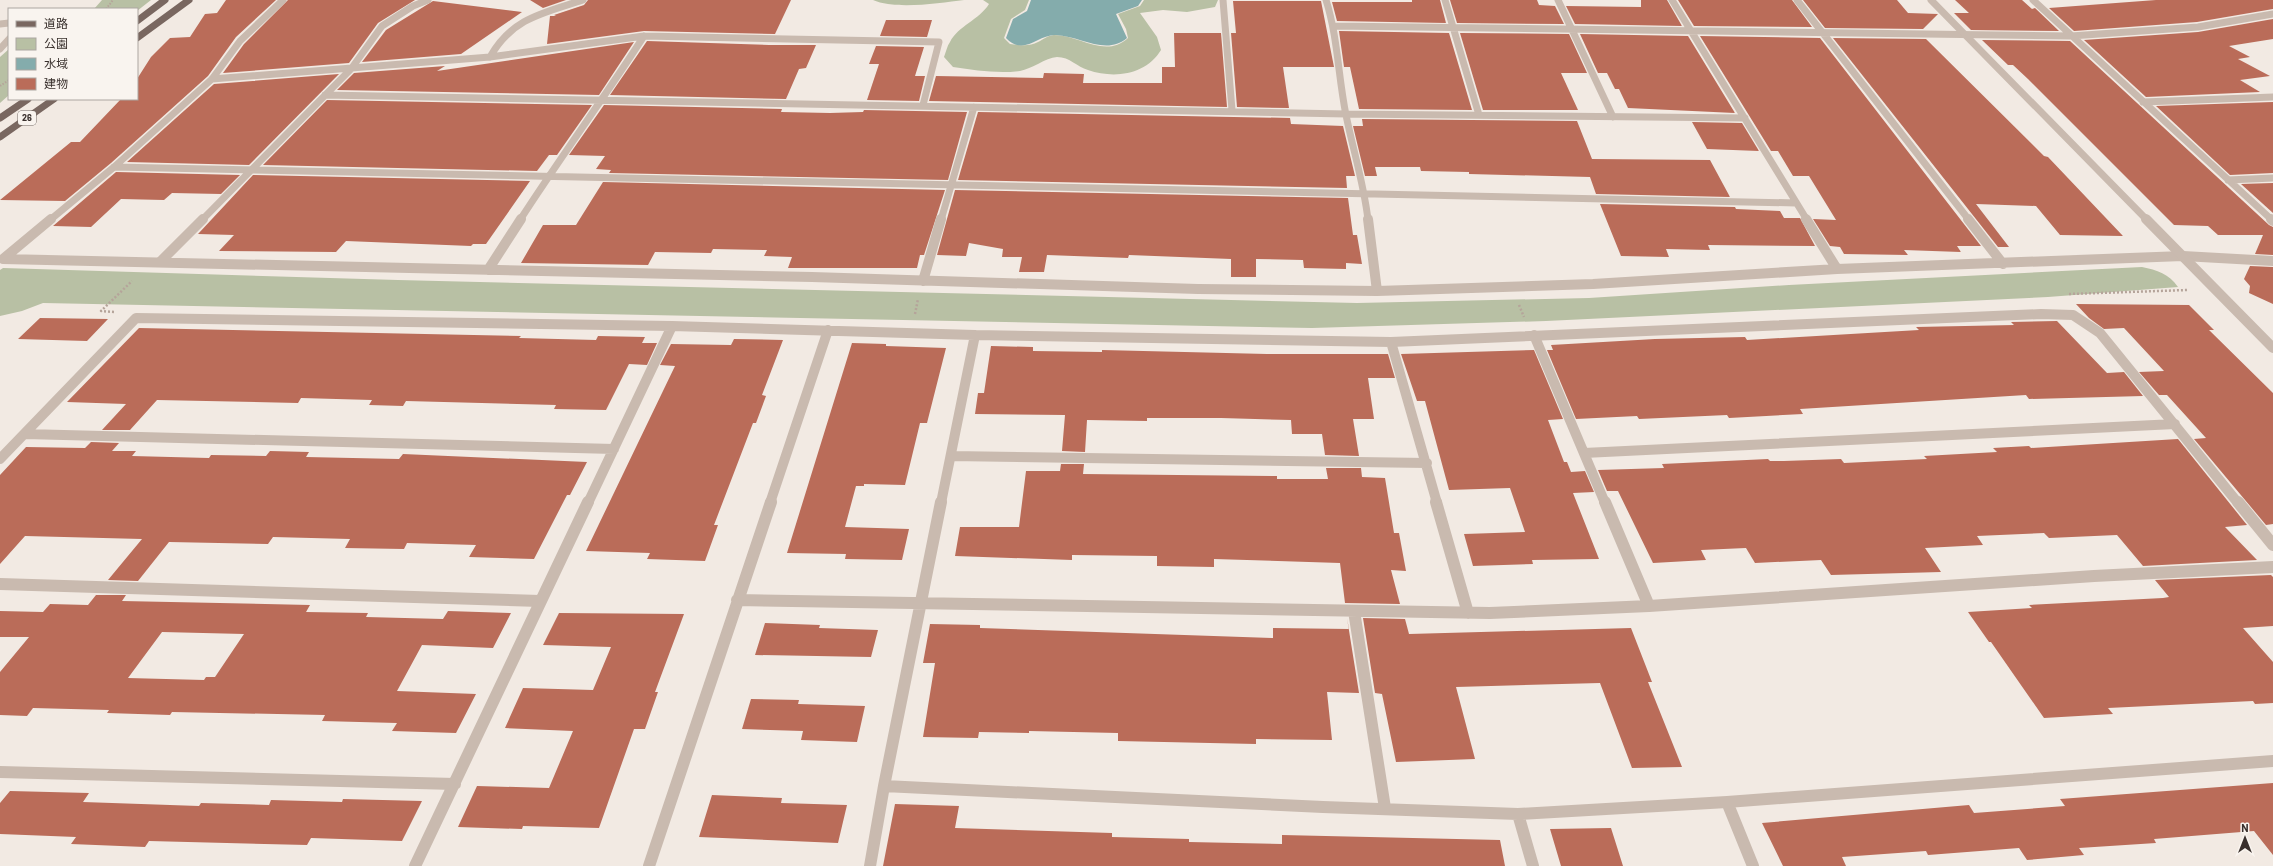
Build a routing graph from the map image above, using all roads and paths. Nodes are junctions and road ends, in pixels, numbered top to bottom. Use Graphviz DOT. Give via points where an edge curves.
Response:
graph roads {
  1 [pos="113,0"];
  2 [pos="165,0"];
  3 [pos="189,0"];
  4 [pos="284,0"];
  5 [pos="428,0"];
  6 [pos="583,0"];
  7 [pos="1223,0"];
  8 [pos="1326,0"];
  9 [pos="1445,0"];
  10 [pos="1558,0"];
  11 [pos="1672,0"];
  12 [pos="1797,0"];
  13 [pos="1931,0"];
  14 [pos="2033,0"];
  15 [pos="107,8"];
  16 [pos="2273,14"];
  17 [pos="138,19"];
  18 [pos="1334,26"];
  19 [pos="1453,27"];
  20 [pos="1571,28"];
  21 [pos="1691,30"];
  22 [pos="1823,33"];
  23 [pos="1966,34"];
  24 [pos="644,36"];
  25 [pos="2071,36"];
  26 [pos="138,37"];
  27 [pos="8,41"];
  28 [pos="0,48"];
  29 [pos="490,56"];
  30 [pos="351,69"];
  31 [pos="212,79"];
  32 [pos="325,95"];
  33 [pos="2273,97"];
  34 [pos="27,100"];
  35 [pos="53,100"];
  36 [pos="603,100"];
  37 [pos="2143,102"];
  38 [pos="923,105"];
  39 [pos="974,107"];
  40 [pos="1232,110"];
  41 [pos="1346,114"];
  42 [pos="1479,115"];
  43 [pos="1613,117"];
  44 [pos="0,118"];
  45 [pos="1745,118"];
  46 [pos="0,137"];
  47 [pos="114,166"];
  48 [pos="250,170"];
  49 [pos="548,176"];
  50 [pos="2273,178"];
  51 [pos="2228,180"];
  52 [pos="951,184"];
  53 [pos="1365,193"];
  54 [pos="1796,203"];
  55 [pos="2273,222"];
  56 [pos="2183,256"];
  57 [pos="157,261"];
  58 [pos="2273,261"];
  59 [pos="2003,264"];
  60 [pos="1837,269"];
  61 [pos="488,270"];
  62 [pos="923,281"];
  63 [pos="2193,290"];
  64 [pos="1377,291"];
  65 [pos="2068,294"];
  66 [pos="136,318"];
  67 [pos="1525,319"];
  68 [pos="1517,320"];
  69 [pos="672,326"];
  70 [pos="828,330"];
  71 [pos="910,333"];
  72 [pos="975,335"];
  73 [pos="1534,336"];
  74 [pos="1391,342"];
  75 [pos="2273,348"];
  76 [pos="2175,424"];
  77 [pos="25,434"];
  78 [pos="614,449"];
  79 [pos="1584,453"];
  80 [pos="951,456"];
  81 [pos="0,459"];
  82 [pos="1427,463"];
  83 [pos="2273,545"];
  84 [pos="2273,567"];
  85 [pos="0,584"];
  86 [pos="737,600"];
  87 [pos="540,601"];
  88 [pos="920,603"];
  89 [pos="1649,606"];
  90 [pos="1354,611"];
  91 [pos="1468,613"];
  92 [pos="2273,760"];
  93 [pos="0,772"];
  94 [pos="455,784"];
  95 [pos="884,786"];
  96 [pos="1727,802"];
  97 [pos="1386,808"];
  98 [pos="1518,814"];
  99 [pos="415,866"];
  100 [pos="649,866"];
  101 [pos="870,866"];
  102 [pos="1533,866"];
  103 [pos="1753,866"];
  1 -- 15 [label="path"];
  2 -- 17 [label="main road"];
  3 -- 26 [label="main road"];
  4 -- 31 [label="street" via="240,41"];
  5 -- 30 [label="street" via="413,6 382,26"];
  6 -- 29 [label="street" via="519,24 502,37"];
  7 -- 40 [label="street"];
  8 -- 18 [label="street"];
  9 -- 19 [label="street"];
  10 -- 20 [label="street"];
  11 -- 21 [label="street"];
  12 -- 22 [label="street"];
  13 -- 23 [label="street"];
  14 -- 25 [label="street"];
  16 -- 25 [label="street" via="2204,26"];
  18 -- 19 [label="street"];
  18 -- 41 [label="street"];
  19 -- 20 [label="street"];
  19 -- 42 [label="street"];
  20 -- 21 [label="street"];
  20 -- 43 [label="street"];
  21 -- 22 [label="street"];
  21 -- 45 [label="street"];
  22 -- 23 [label="street"];
  22 -- 59 [label="street"];
  23 -- 25 [label="street"];
  23 -- 56 [label="street"];
  24 -- 29 [label="street"];
  24 -- 36 [label="street"];
  24 -- 38 [label="street" via="939,42"];
  25 -- 37 [label="street"];
  27 -- 28 [label="street"];
  29 -- 30 [label="street"];
  30 -- 31 [label="street"];
  30 -- 32 [label="street"];
  31 -- 47 [label="street"];
  32 -- 36 [label="street"];
  32 -- 48 [label="street"];
  33 -- 37 [label="street"];
  34 -- 44 [label="main road, 26"];
  35 -- 46 [label="main road, 26"];
  36 -- 38 [label="street"];
  36 -- 49 [label="street"];
  37 -- 51 [label="street"];
  38 -- 39 [label="street"];
  39 -- 40 [label="street"];
  39 -- 52 [label="street"];
  40 -- 41 [label="street"];
  41 -- 42 [label="street"];
  41 -- 53 [label="street"];
  42 -- 43 [label="street"];
  43 -- 45 [label="street"];
  45 -- 54 [label="street"];
  47 -- 48 [label="street"];
  47 -- 57 [label="street" via="3,259"];
  48 -- 49 [label="street"];
  48 -- 57 [label="street"];
  49 -- 52 [label="street"];
  49 -- 61 [label="street"];
  50 -- 51 [label="street"];
  51 -- 55 [label="street"];
  52 -- 53 [label="street"];
  52 -- 62 [label="street"];
  53 -- 54 [label="street"];
  53 -- 64 [label="street"];
  54 -- 60 [label="street"];
  56 -- 58 [label="street"];
  56 -- 59 [label="street"];
  56 -- 75 [label="street"];
  57 -- 61 [label="street"];
  57 -- 66 [label="path" via="101,311 132,312"];
  59 -- 60 [label="street"];
  60 -- 64 [label="street" via="1593,284"];
  61 -- 62 [label="street"];
  62 -- 64 [label="street"];
  62 -- 71 [label="path"];
  63 -- 65 [label="path"];
  66 -- 69 [label="street"];
  66 -- 77 [label="street"];
  67 -- 68 [label="path"];
  69 -- 70 [label="street"];
  69 -- 78 [label="street"];
  70 -- 71 [label="street"];
  70 -- 86 [label="street"];
  71 -- 72 [label="street"];
  72 -- 74 [label="street"];
  72 -- 80 [label="street"];
  73 -- 74 [label="street"];
  73 -- 76 [label="street" via="2041,314 2072,315 2100,333"];
  73 -- 79 [label="street"];
  74 -- 82 [label="street"];
  76 -- 79 [label="street"];
  76 -- 83 [label="street"];
  77 -- 78 [label="street"];
  77 -- 81 [label="street"];
  78 -- 87 [label="street"];
  79 -- 89 [label="street"];
  80 -- 82 [label="street"];
  80 -- 88 [label="street"];
  82 -- 91 [label="street"];
  84 -- 89 [label="street" via="2094,576"];
  85 -- 87 [label="street"];
  86 -- 88 [label="street"];
  86 -- 100 [label="street"];
  87 -- 94 [label="street"];
  88 -- 90 [label="street"];
  88 -- 95 [label="street"];
  89 -- 91 [label="street"];
  90 -- 91 [label="street"];
  90 -- 97 [label="street"];
  92 -- 96 [label="street"];
  93 -- 94 [label="street"];
  94 -- 99 [label="street"];
  95 -- 97 [label="street" via="1308,807"];
  95 -- 101 [label="street"];
  96 -- 98 [label="street"];
  96 -- 103 [label="street"];
  97 -- 98 [label="street"];
  98 -- 102 [label="street"];
}
